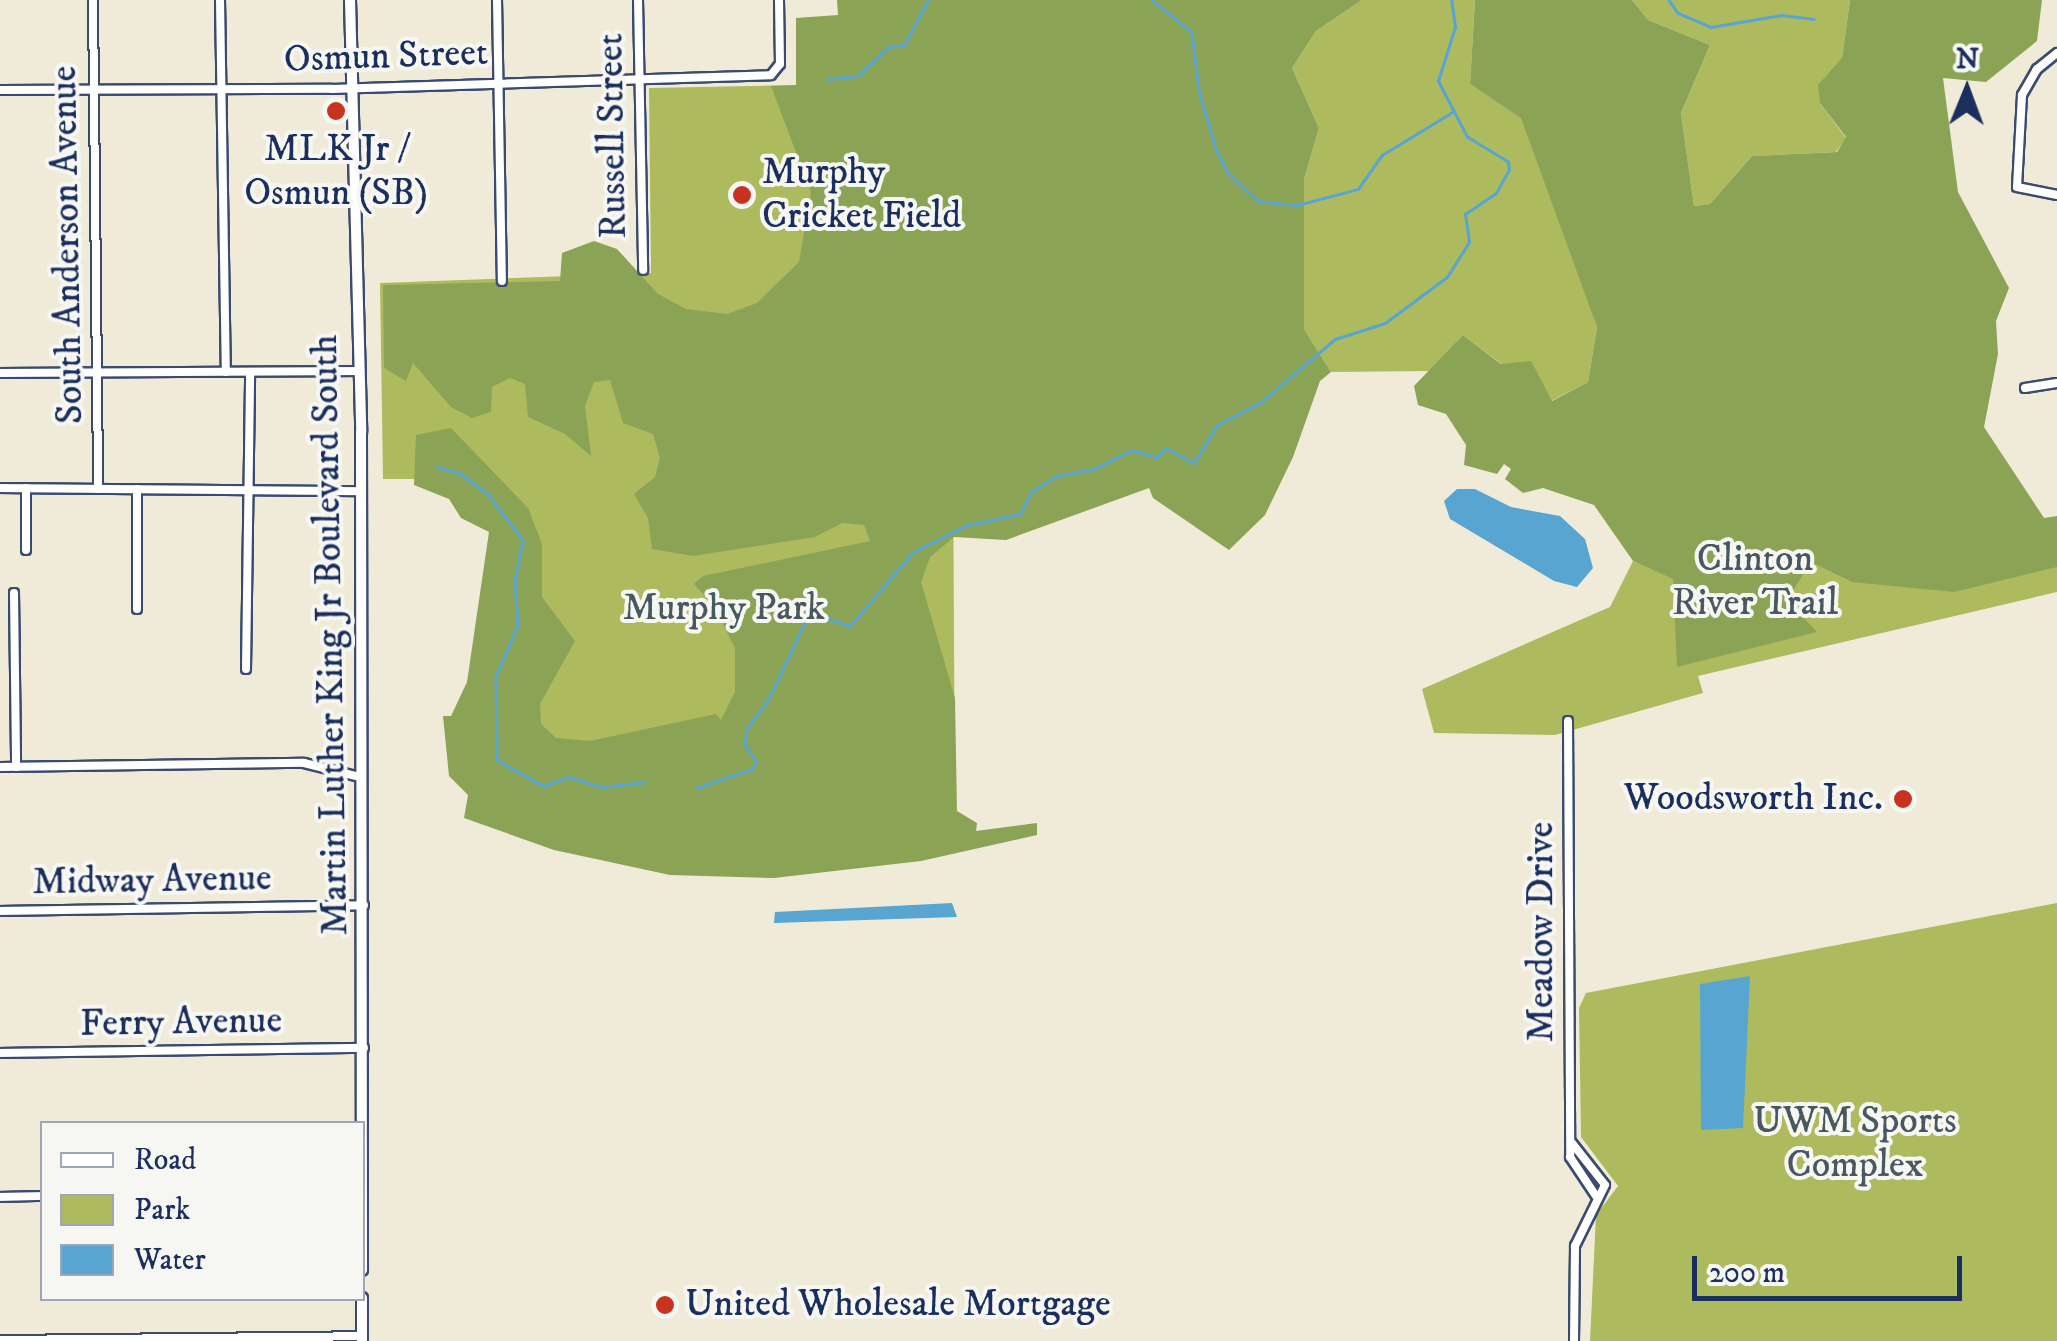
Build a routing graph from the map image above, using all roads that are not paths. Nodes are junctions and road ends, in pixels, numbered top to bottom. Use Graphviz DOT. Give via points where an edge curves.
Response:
graph roads {
  1 [pos="92,0"];
  2 [pos="220,0"];
  3 [pos="350,0"];
  4 [pos="497,0"];
  5 [pos="638,0"];
  6 [pos="780,0"];
  7 [pos="2057,53"];
  8 [pos="640,78"];
  9 [pos="498,80"];
  10 [pos="351,86"];
  11 [pos="0,90"];
  12 [pos="94,90"];
  13 [pos="222,90"];
  14 [pos="2057,195"];
  15 [pos="643,270"];
  16 [pos="502,280"];
  17 [pos="226,372"];
  18 [pos="250,372"];
  19 [pos="360,372"];
  20 [pos="0,373"];
  21 [pos="97,373"];
  22 [pos="2057,383"];
  23 [pos="2025,388"];
  24 [pos="0,488"];
  25 [pos="26,488"];
  26 [pos="98,488"];
  27 [pos="137,489"];
  28 [pos="248,490"];
  29 [pos="361,490"];
  30 [pos="26,550"];
  31 [pos="14,592"];
  32 [pos="136,609"];
  33 [pos="246,669"];
  34 [pos="1568,722"];
  35 [pos="16,766"];
  36 [pos="0,767"];
  37 [pos="360,777"];
  38 [pos="364,905"];
  39 [pos="0,910"];
  40 [pos="364,1048"];
  41 [pos="0,1053"];
  42 [pos="363,1121"];
  43 [pos="1572,1143"];
  44 [pos="40,1196"];
  45 [pos="1596,1196"];
  46 [pos="0,1197"];
  47 [pos="362,1301"];
  48 [pos="362,1338"];
  49 [pos="0,1340"];
  50 [pos="1574,1341"];
  1 -- 12 [label="street, South Anderson Avenue"];
  2 -- 13 [label="street"];
  3 -- 10 [label="main road, Martin Luther King Jr Boulevard South"];
  4 -- 9 [label="street"];
  5 -- 8 [label="street, Russell Street"];
  6 -- 8 [label="street, Osmun Street" via="780,64 774,73"];
  7 -- 14 [label="street" via="2037,69 2022,95 2017,187"];
  8 -- 9 [label="street, Osmun Street"];
  8 -- 15 [label="street, Russell Street"];
  9 -- 10 [label="street, Osmun Street"];
  9 -- 16 [label="street"];
  10 -- 13 [label="street, Osmun Street"];
  10 -- 19 [label="main road, Martin Luther King Jr Boulevard South"];
  11 -- 12 [label="street, Osmun Street"];
  12 -- 13 [label="street, Osmun Street"];
  12 -- 21 [label="street, South Anderson Avenue"];
  13 -- 17 [label="street"];
  17 -- 18 [label="street"];
  17 -- 21 [label="street"];
  18 -- 19 [label="street"];
  18 -- 28 [label="street"];
  19 -- 29 [label="main road, Martin Luther King Jr Boulevard South"];
  20 -- 21 [label="street"];
  21 -- 26 [label="street, South Anderson Avenue"];
  22 -- 23 [label="street"];
  24 -- 25 [label="street"];
  25 -- 26 [label="street"];
  25 -- 30 [label="street"];
  26 -- 27 [label="street"];
  27 -- 28 [label="street"];
  27 -- 32 [label="street"];
  28 -- 29 [label="street"];
  28 -- 33 [label="street"];
  29 -- 37 [label="main road, Martin Luther King Jr Boulevard South"];
  31 -- 35 [label="street"];
  34 -- 43 [label="street, Meadow Drive"];
  35 -- 36 [label="street"];
  35 -- 37 [label="street" via="304,762"];
  37 -- 38 [label="main road, Martin Luther King Jr Boulevard South"];
  38 -- 39 [label="street, Midway Avenue"];
  38 -- 40 [label="main road, Martin Luther King Jr Boulevard South"];
  40 -- 41 [label="street, Ferry Avenue"];
  40 -- 42 [label="main road, Martin Luther King Jr Boulevard South"];
  43 -- 45 [label="street, Meadow Drive" via="1572,1164"];
  43 -- 45 [label="street" via="1604,1185"];
  44 -- 46 [label="street"];
  45 -- 50 [label="street" via="1575,1246"];
  47 -- 48 [label="main road"];
  48 -- 49 [label="street"];
}
